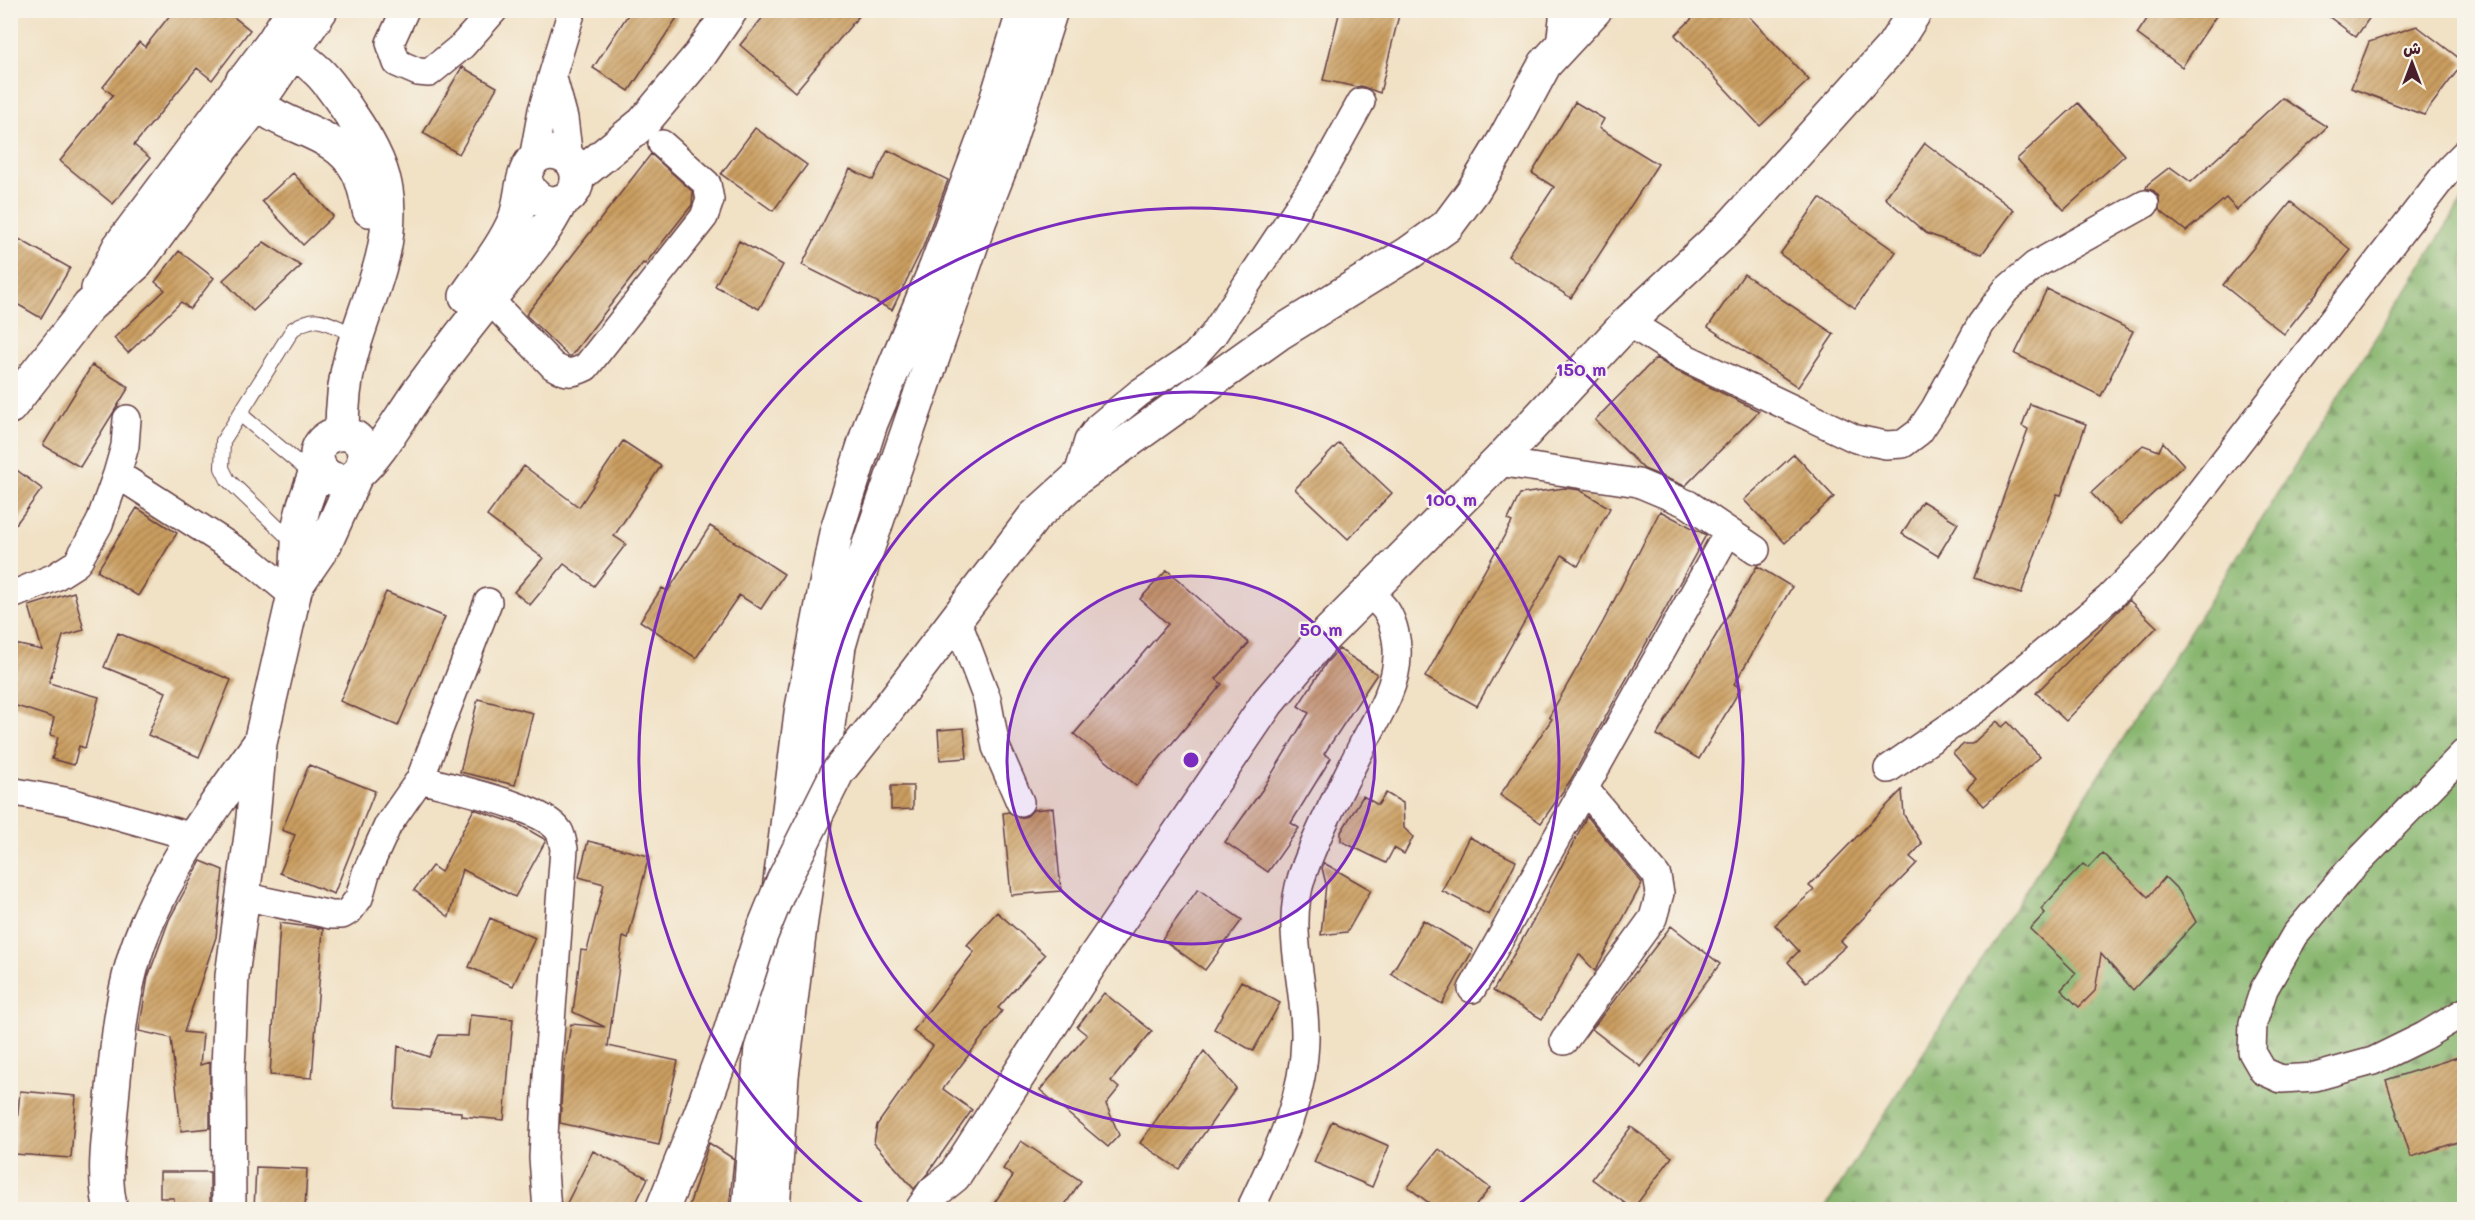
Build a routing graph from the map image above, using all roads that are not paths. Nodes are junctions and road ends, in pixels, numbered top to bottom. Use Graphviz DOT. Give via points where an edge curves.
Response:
graph roads {
  1 [pos="405,10"];
  2 [pos="494,10"];
  3 [pos="572,10"];
  4 [pos="731,10"];
  5 [pos="1024,10"];
  6 [pos="1051,10"];
  7 [pos="1564,10"];
  8 [pos="1595,10"];
  9 [pos="1916,10"];
  10 [pos="312,11"];
  11 [pos="1560,46"];
  12 [pos="283,47"];
  13 [pos="327,78"];
  14 [pos="553,78"];
  15 [pos="250,92"];
  16 [pos="1361,102"];
  17 [pos="302,127"];
  18 [pos="662,144"];
  19 [pos="222,148"];
  20 [pos="2464,154"];
  21 [pos="529,169"];
  22 [pos="569,179"];
  23 [pos="2145,204"];
  24 [pos="489,299"];
  25 [pos="89,306"];
  26 [pos="1629,322"];
  27 [pos="344,330"];
  28 [pos="10,407"];
  29 [pos="240,414"];
  30 [pos="127,419"];
  31 [pos="330,450"];
  32 [pos="1498,462"];
  33 [pos="359,472"];
  34 [pos="117,474"];
  35 [pos="1077,478"];
  36 [pos="1728,532"];
  37 [pos="297,545"];
  38 [pos="1756,550"];
  39 [pos="295,591"];
  40 [pos="1368,592"];
  41 [pos="10,596"];
  42 [pos="488,602"];
  43 [pos="956,617"];
  44 [pos="260,743"];
  45 [pos="2464,753"];
  46 [pos="1888,769"];
  47 [pos="420,780"];
  48 [pos="1585,789"];
  49 [pos="10,791"];
  50 [pos="1020,802"];
  51 [pos="202,824"];
  52 [pos="252,828"];
  53 [pos="242,896"];
  54 [pos="1472,989"];
  55 [pos="2464,1012"];
  56 [pos="1564,1041"];
  57 [pos="954,1176"];
  58 [pos="104,1205"];
  59 [pos="229,1209"];
  60 [pos="547,1209"];
  61 [pos="662,1209"];
  62 [pos="748,1209"];
  63 [pos="773,1209"];
  64 [pos="922,1209"];
  65 [pos="942,1209"];
  66 [pos="1250,1209"];
  1 -- 2 [label="street" via="390,43 398,63 429,73 462,46"];
  3 -- 14 [label="street"];
  4 -- 22 [label="street" via="699,56 643,123"];
  5 -- 62 [label="street" via="986,133 871,423 836,533 801,713 763,1019"];
  6 -- 63 [label="street" via="1002,164 866,553 839,646 782,1076"];
  7 -- 11 [label="street"];
  8 -- 11 [label="street"];
  9 -- 26 [label="street" via="1893,46 1731,226"];
  10 -- 12 [label="street"];
  10 -- 13 [label="street"];
  11 -- 35 [label="street" via="1545,64 1473,191 1446,226 1278,334"];
  12 -- 13 [label="street"];
  12 -- 15 [label="street"];
  13 -- 31 [label="street" via="377,159 386,187 389,218 386,247 345,380"];
  14 -- 21 [label="street"];
  14 -- 22 [label="street" via="564,118"];
  15 -- 17 [label="street" via="272,113"];
  15 -- 19 [label="street"];
  15 -- 25 [label="street" via="119,247"];
  16 -- 35 [label="street" via="1325,167 1213,335 1194,356 1098,427 1088,441"];
  17 -- 19 [label="street" via="246,137"];
  17 -- 27 [label="street" via="325,139 357,169 369,211 369,233"];
  18 -- 24 [label="street" via="707,184 708,208 586,367 571,374 553,366"];
  19 -- 25 [label="street" via="136,263"];
  20 -- 46 [label="street" via="2153,553 2109,598 1980,706"];
  21 -- 22 [label="street" via="551,152 560,153"];
  21 -- 22 [label="street" via="528,188 542,201 552,203"];
  21 -- 31 [label="street" via="516,218 496,254 384,411"];
  22 -- 24 [label="street" via="550,225"];
  23 -- 26 [label="street" via="2035,265 2006,290 1981,324 1919,432 1903,444 1886,446 1856,439 1682,356"];
  24 -- 33 [label="street"];
  25 -- 28 [label="street"];
  26 -- 32 [label="street"];
  27 -- 29 [label="lane" via="313,319 293,329"];
  27 -- 31 [label="street" via="329,384"];
  29 -- 31 [label="lane"];
  29 -- 37 [label="lane" via="223,441 222,468 228,480"];
  30 -- 34 [label="street"];
  31 -- 33 [label="street" via="359,441 365,459"];
  31 -- 33 [label="street" via="323,473 339,481"];
  31 -- 37 [label="street" via="304,505"];
  32 -- 36 [label="street" via="1638,483 1688,504"];
  32 -- 40 [label="street"];
  33 -- 39 [label="street" via="325,544"];
  34 -- 39 [label="street"];
  34 -- 41 [label="street" via="99,524 77,563"];
  35 -- 43 [label="street" via="1034,517"];
  36 -- 38 [label="street"];
  36 -- 48 [label="street"];
  37 -- 39 [label="street"];
  39 -- 44 [label="street"];
  40 -- 57 [label="street" via="1268,702 1096,956"];
  40 -- 66 [label="street" via="1387,611 1398,656 1390,688 1302,878 1295,946 1305,1035 1304,1061 1298,1098 1284,1138"];
  42 -- 47 [label="street"];
  43 -- 50 [label="street" via="987,699 996,747"];
  43 -- 61 [label="street, bridge" via="837,773 783,881 702,1110"];
  44 -- 51 [label="street"];
  44 -- 52 [label="street"];
  45 -- 55 [label="street" via="2347,873 2295,936 2264,989 2253,1023 2252,1052 2263,1071 2281,1079 2315,1077 2373,1061"];
  47 -- 53 [label="street" via="388,825 350,911 331,915"];
  47 -- 60 [label="street" via="531,810 560,832 564,849 543,1158"];
  48 -- 54 [label="street"];
  48 -- 56 [label="street" via="1657,876 1660,893 1653,918"];
  49 -- 51 [label="street"];
  51 -- 52 [label="street" via="221,811 242,819"];
  51 -- 58 [label="street" via="163,886 143,932 123,1003"];
  52 -- 53 [label="street"];
  53 -- 59 [label="street" via="232,976 228,1068"];
  57 -- 64 [label="street" via="934,1192"];
  57 -- 65 [label="street" via="950,1197"];
}
